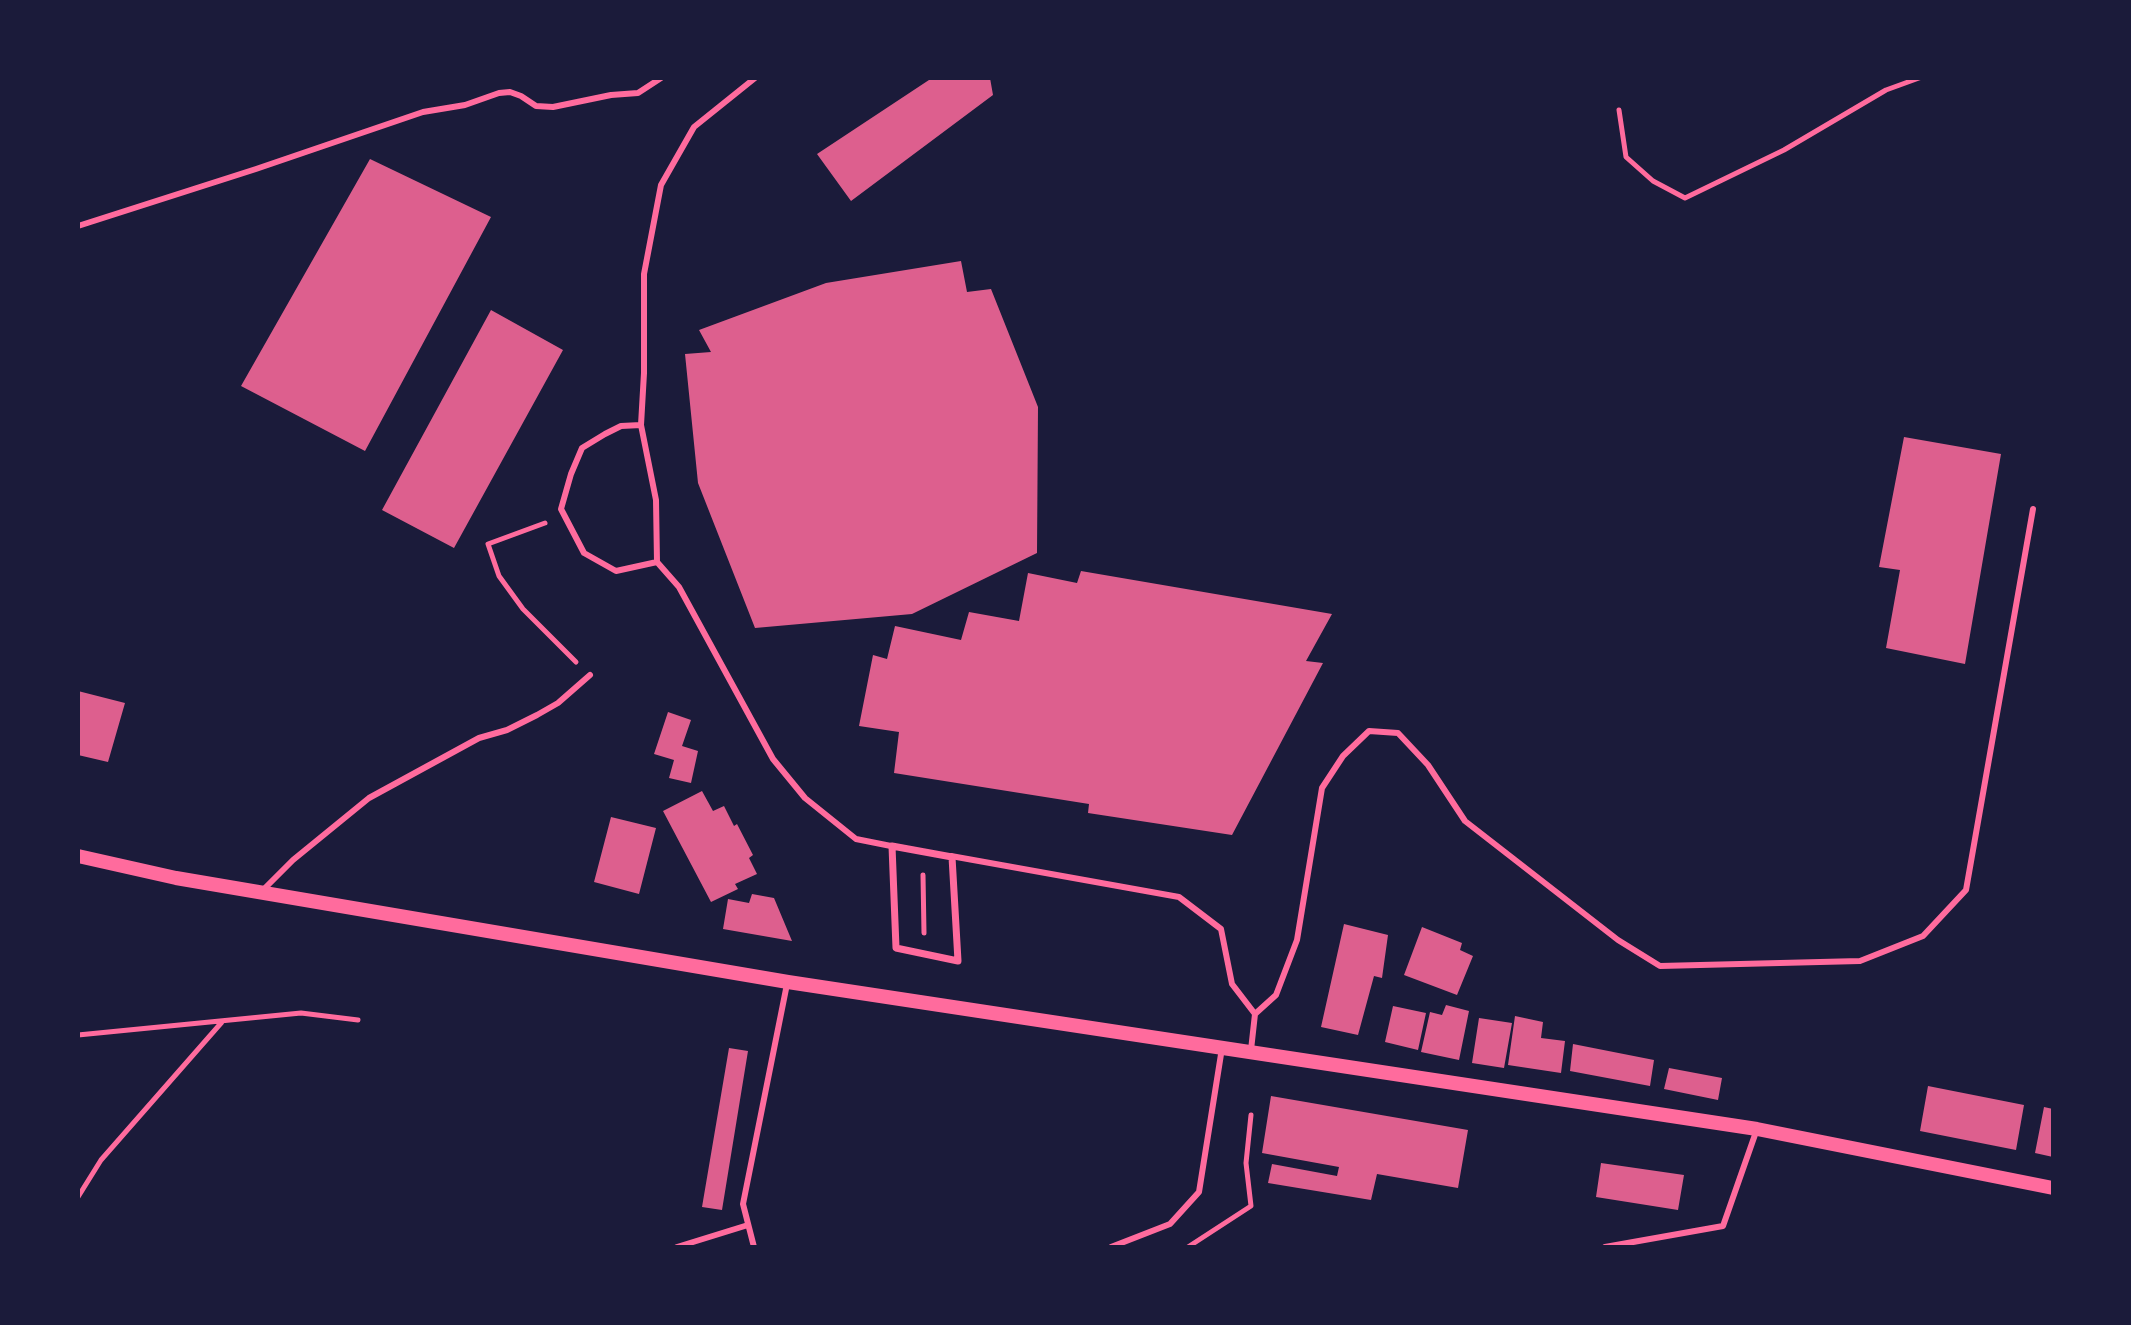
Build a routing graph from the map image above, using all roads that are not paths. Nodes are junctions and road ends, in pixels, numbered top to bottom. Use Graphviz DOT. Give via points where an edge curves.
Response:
graph roads {
  1 [pos="661,78"];
  2 [pos="755,78"];
  3 [pos="78,226"];
  4 [pos="641,425"];
  5 [pos="2033,509"];
  6 [pos="657,562"];
  7 [pos="590,675"];
  8 [pos="892,846"];
  9 [pos="78,856"];
  10 [pos="952,857"];
  11 [pos="261,893"];
  12 [pos="788,982"];
  13 [pos="1255,1014"];
  14 [pos="1222,1048"];
  15 [pos="1251,1052"];
  16 [pos="1757,1129"];
  17 [pos="2053,1188"];
  18 [pos="748,1225"];
  19 [pos="677,1247"];
  20 [pos="754,1247"];
  21 [pos="1111,1247"];
  22 [pos="1605,1247"];
  1 -- 3 [label="lane" via="638,93 553,107 536,106 510,92 423,112"];
  2 -- 4 [label="lane" via="694,127 661,185 644,274"];
  4 -- 6 [label="lane" via="656,500"];
  4 -- 6 [label="lane" via="621,426 582,448 561,509 584,553 616,571"];
  5 -- 13 [label="lane" via="1966,890 1923,936 1860,961 1660,966 1618,940 1465,821 1428,765 1398,733 1369,731 1343,756 1322,788 1297,940 1276,995"];
  6 -- 8 [label="lane" via="679,587 773,759 805,798 856,839"];
  7 -- 11 [label="lane" via="558,703 507,730 479,738 369,798"];
  8 -- 10 [label="street"];
  8 -- 10 [label="lane"];
  8 -- 10 [label="street" via="896,948 958,961"];
  9 -- 11 [label="street"];
  10 -- 13 [label="lane" via="1179,897 1221,929 1232,984"];
  11 -- 12 [label="street"];
  12 -- 14 [label="street"];
  12 -- 18 [label="lane" via="743,1204"];
  13 -- 15 [label="lane"];
  14 -- 15 [label="street"];
  14 -- 21 [label="lane" via="1199,1192 1170,1224"];
  15 -- 16 [label="street"];
  16 -- 17 [label="street"];
  16 -- 22 [label="lane" via="1723,1226"];
  18 -- 19 [label="lane"];
  18 -- 20 [label="lane"];
}
